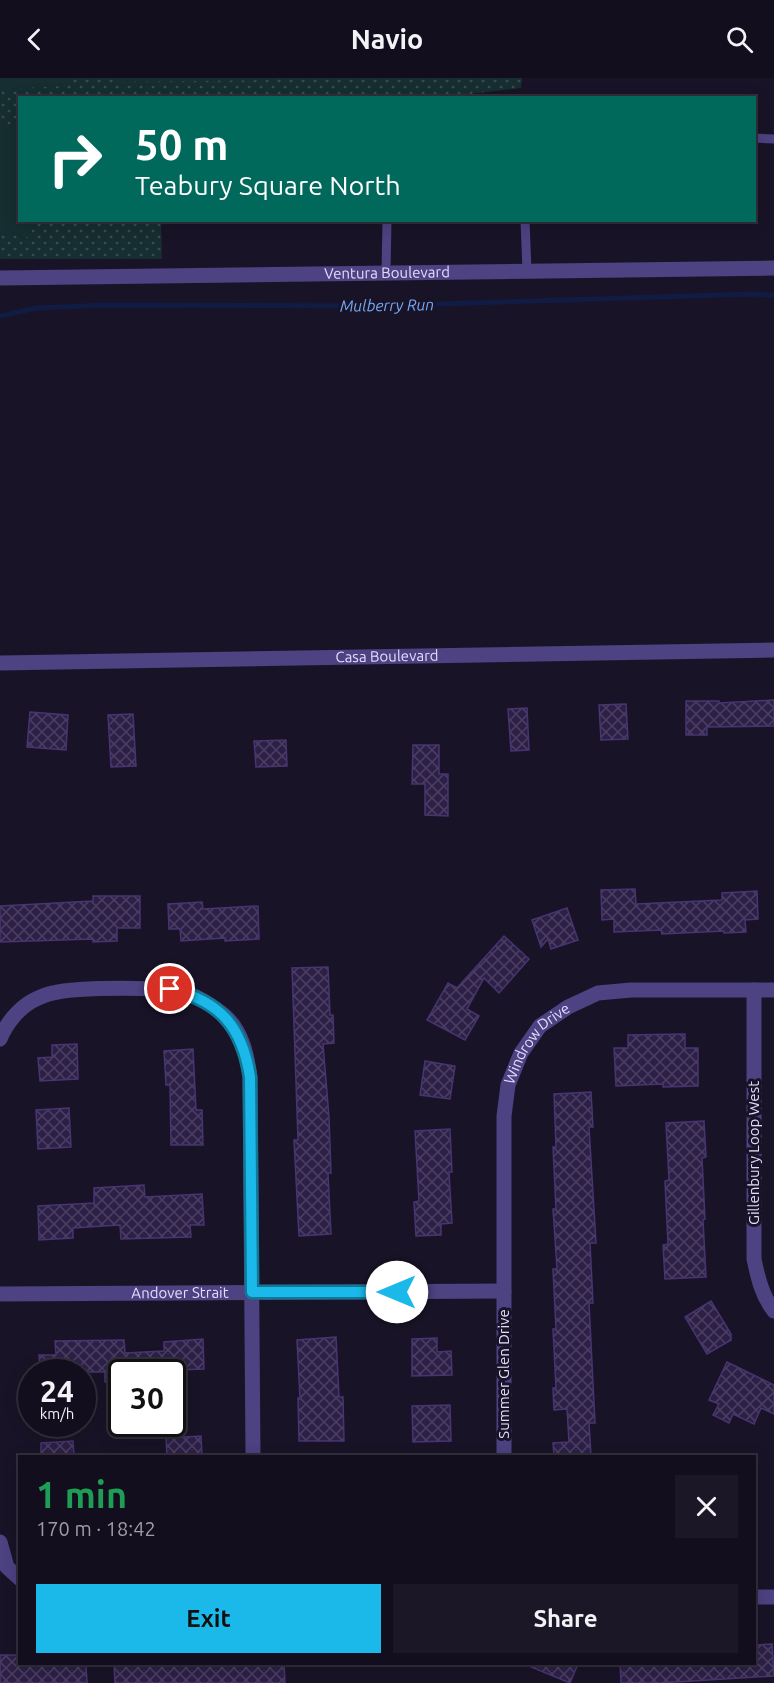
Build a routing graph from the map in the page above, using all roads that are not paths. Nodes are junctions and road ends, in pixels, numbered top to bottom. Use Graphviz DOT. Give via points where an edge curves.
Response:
graph roads {
  1 [pos="756,138"];
  2 [pos="774,139"];
  3 [pos="387,222"];
  4 [pos="525,222"];
  5 [pos="774,268"];
  6 [pos="527,271"];
  7 [pos="386,273"];
  8 [pos="0,278"];
  9 [pos="774,650"];
  10 [pos="0,663"];
  11 [pos="754,990"];
  12 [pos="774,990"];
  13 [pos="0,1039"];
  14 [pos="252,1292"];
  15 [pos="504,1292"];
  16 [pos="0,1294"];
  17 [pos="774,1311"];
  18 [pos="253,1455"];
  19 [pos="504,1455"];
  20 [pos="0,1542"];
  21 [pos="18,1577"];
  22 [pos="756,1597"];
  23 [pos="774,1597"];
  1 -- 2 [label="lane"];
  3 -- 7 [label="lane"];
  4 -- 6 [label="lane"];
  5 -- 6 [label="street, Ventura Boulevard"];
  6 -- 7 [label="street, Ventura Boulevard"];
  7 -- 8 [label="street, Ventura Boulevard"];
  9 -- 10 [label="street, Casa Boulevard"];
  11 -- 12 [label="street, Windrow Drive"];
  11 -- 15 [label="street, Windrow Drive" via="598,993 540,1026 521,1053 508,1085 504,1116"];
  11 -- 17 [label="street, Gillenbury Loop West" via="754,1259 766,1301"];
  13 -- 14 [label="street" via="14,1016 30,1002 71,990 170,989 189,994 226,1016 247,1054 250,1077"];
  14 -- 15 [label="street, Andover Strait"];
  14 -- 16 [label="street, Andover Strait"];
  14 -- 18 [label="street"];
  15 -- 19 [label="street, Summer Glen Drive"];
  20 -- 21 [label="street" via="7,1567"];
  22 -- 23 [label="street"];
}
